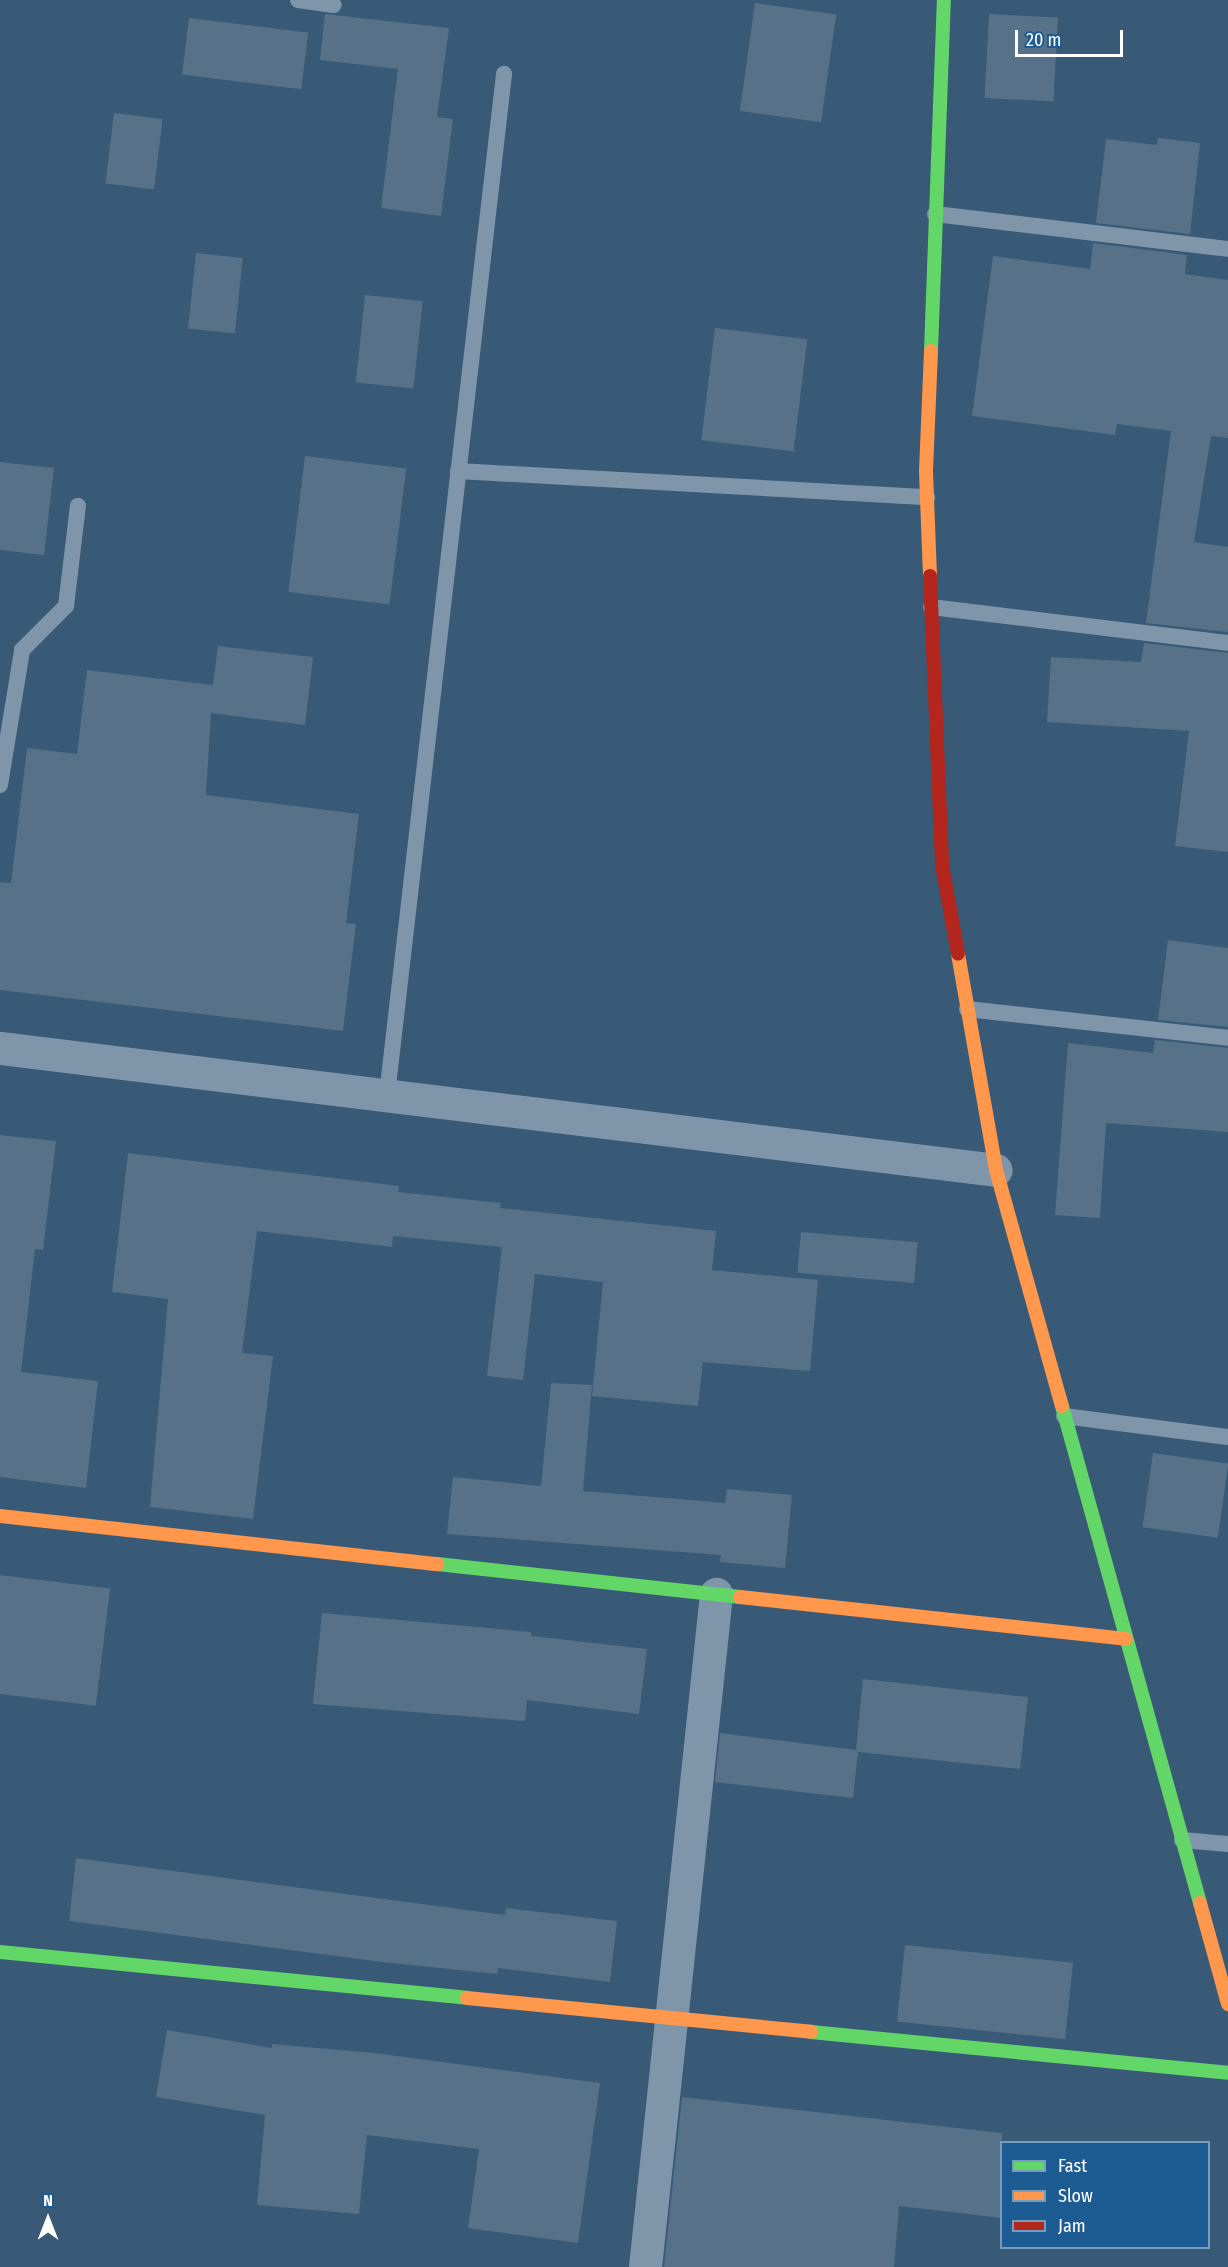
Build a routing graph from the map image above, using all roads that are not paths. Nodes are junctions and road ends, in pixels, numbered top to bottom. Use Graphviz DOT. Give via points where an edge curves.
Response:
graph roads {
  1 [pos="298,0"];
  2 [pos="944,0"];
  3 [pos="334,5"];
  4 [pos="504,74"];
  5 [pos="935,214"];
  6 [pos="1228,249"];
  7 [pos="458,471"];
  8 [pos="927,497"];
  9 [pos="78,506"];
  10 [pos="931,607"];
  11 [pos="1228,642"];
  12 [pos="0,785"];
  13 [pos="967,1009"];
  14 [pos="1228,1038"];
  15 [pos="0,1048"];
  16 [pos="387,1095"];
  17 [pos="996,1170"];
  18 [pos="1064,1416"];
  19 [pos="1228,1437"];
  20 [pos="0,1516"];
  21 [pos="716,1594"];
  22 [pos="1126,1639"];
  23 [pos="1182,1840"];
  24 [pos="1228,1844"];
  25 [pos="0,1952"];
  26 [pos="1228,2004"];
  27 [pos="670,2018"];
  28 [pos="1228,2073"];
  29 [pos="645,2267"];
  1 -- 3 [label="lane"];
  2 -- 5 [label="street"];
  4 -- 7 [label="lane"];
  5 -- 6 [label="lane"];
  5 -- 8 [label="street"];
  7 -- 8 [label="lane"];
  7 -- 16 [label="lane"];
  8 -- 10 [label="street"];
  9 -- 12 [label="lane" via="66,606 22,650"];
  10 -- 11 [label="lane"];
  10 -- 13 [label="street" via="942,865"];
  13 -- 14 [label="lane"];
  13 -- 17 [label="street"];
  15 -- 16 [label="street"];
  16 -- 17 [label="street"];
  17 -- 18 [label="street"];
  18 -- 19 [label="lane"];
  18 -- 22 [label="street"];
  20 -- 21 [label="street"];
  21 -- 22 [label="street"];
  21 -- 27 [label="street"];
  22 -- 23 [label="street"];
  23 -- 24 [label="lane"];
  23 -- 26 [label="street"];
  25 -- 27 [label="street"];
  27 -- 28 [label="street"];
  27 -- 29 [label="street"];
}
